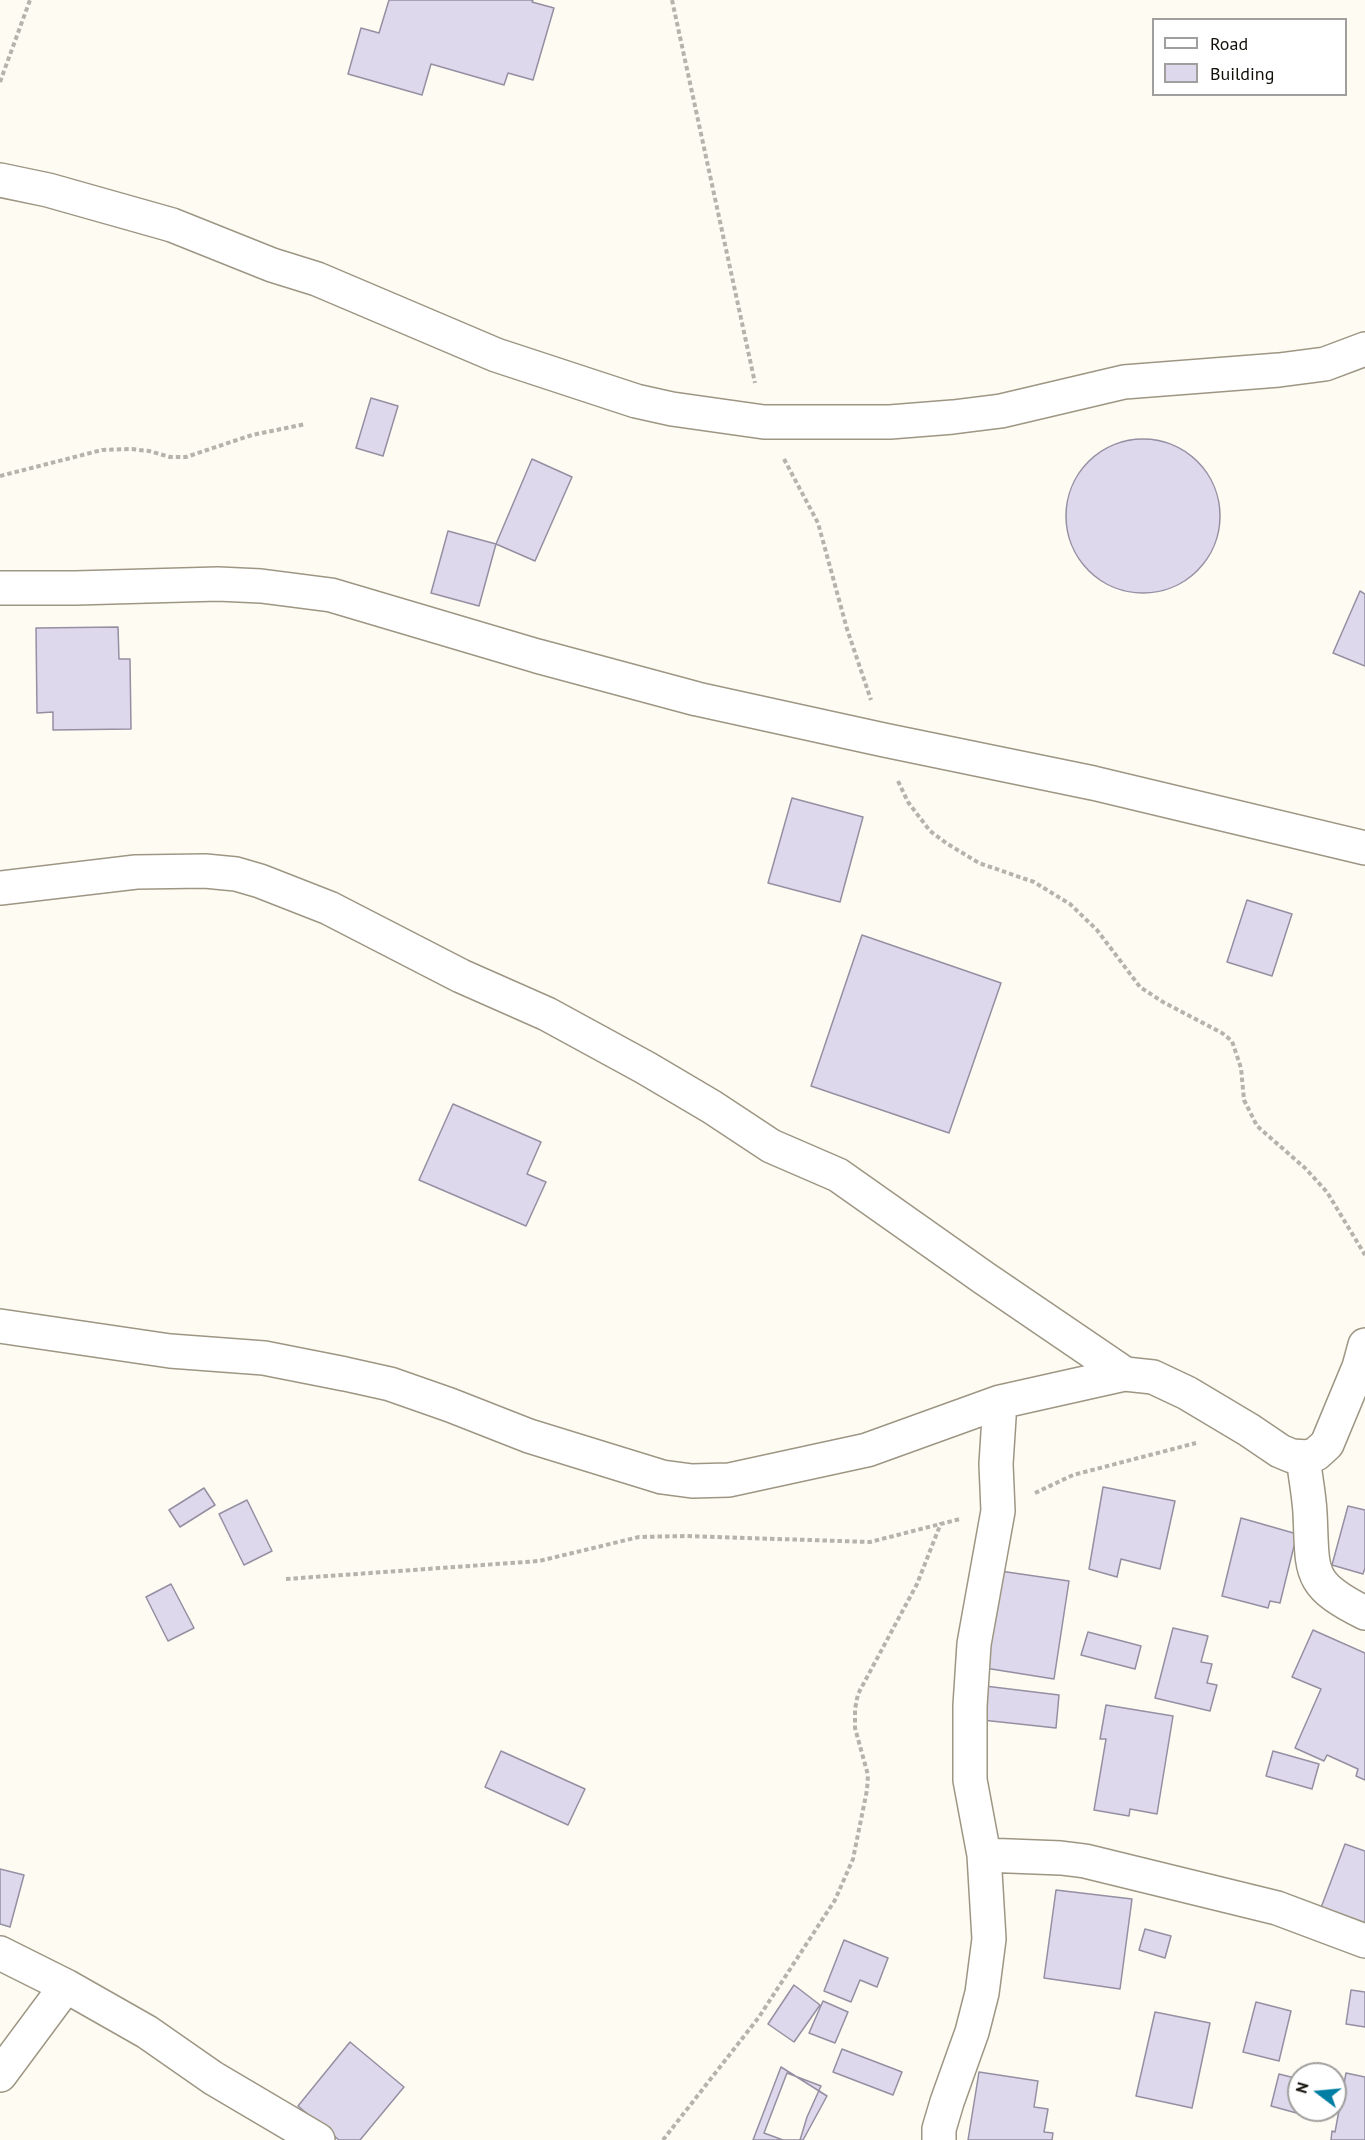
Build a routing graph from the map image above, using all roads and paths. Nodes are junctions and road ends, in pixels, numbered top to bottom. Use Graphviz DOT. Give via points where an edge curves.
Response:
graph roads {
  1 [pos="30,0"];
  2 [pos="672,0"];
  3 [pos="0,82"];
  4 [pos="0,180"];
  5 [pos="1365,349"];
  6 [pos="764,422"];
  7 [pos="306,424"];
  8 [pos="0,476"];
  9 [pos="0,588"];
  10 [pos="884,740"];
  11 [pos="1365,848"];
  12 [pos="0,888"];
  13 [pos="1365,1255"];
  14 [pos="0,1326"];
  15 [pos="1365,1345"];
  16 [pos="1125,1374"];
  17 [pos="1000,1402"];
  18 [pos="1249,1430"];
  19 [pos="1303,1457"];
  20 [pos="998,1511"];
  21 [pos="942,1522"];
  22 [pos="286,1579"];
  23 [pos="1365,1613"];
  24 [pos="984,1855"];
  25 [pos="1365,1941"];
  26 [pos="0,1953"];
  27 [pos="66,1986"];
  28 [pos="0,2075"];
  29 [pos="318,2140"];
  30 [pos="663,2140"];
  31 [pos="939,2140"];
  1 -- 3 [label="path"];
  2 -- 6 [label="path"];
  4 -- 6 [label="street" via="172,225 317,279 496,355 636,401"];
  5 -- 6 [label="street" via="1325,364 1124,382 1001,411 953,417 890,422"];
  6 -- 10 [label="path" via="818,523 847,629"];
  7 -- 8 [label="path" via="252,435 186,457 131,449 102,450"];
  9 -- 10 [label="street" via="219,584 332,595 686,696"];
  10 -- 11 [label="street" via="1093,783"];
  10 -- 13 [label="path" via="900,788 930,831 979,862 1034,882 1070,904 1097,930 1140,987 1232,1041 1241,1068 1244,1100 1257,1126 1327,1192"];
  12 -- 16 [label="street" via="136,872 205,871 236,874 329,908 461,976 548,1014 656,1073 771,1146 838,1175"];
  14 -- 17 [label="street" via="170,1351 264,1358 379,1381 529,1436 662,1477 692,1481 729,1480 867,1450"];
  15 -- 19 [label="street" via="1327,1444 1316,1454"];
  16 -- 17 [label="street"];
  16 -- 18 [label="street" via="1153,1377"];
  17 -- 20 [label="street"];
  18 -- 19 [label="street" via="1280,1452"];
  18 -- 20 [label="path" via="1073,1475"];
  19 -- 23 [label="street" via="1312,1564 1318,1579 1336,1597"];
  20 -- 21 [label="path"];
  20 -- 24 [label="street" via="974,1644 970,1706 970,1780"];
  21 -- 22 [label="path" via="870,1542 639,1537 540,1561"];
  21 -- 30 [label="path" via="917,1584 858,1694 855,1728 868,1775 867,1790 853,1859 836,1900 759,2017"];
  24 -- 25 [label="street" via="1085,1861 1276,1908"];
  24 -- 31 [label="street" via="989,1939 982,1993 939,2129"];
  26 -- 27 [label="street"];
  27 -- 28 [label="street"];
  27 -- 29 [label="street"];
}
